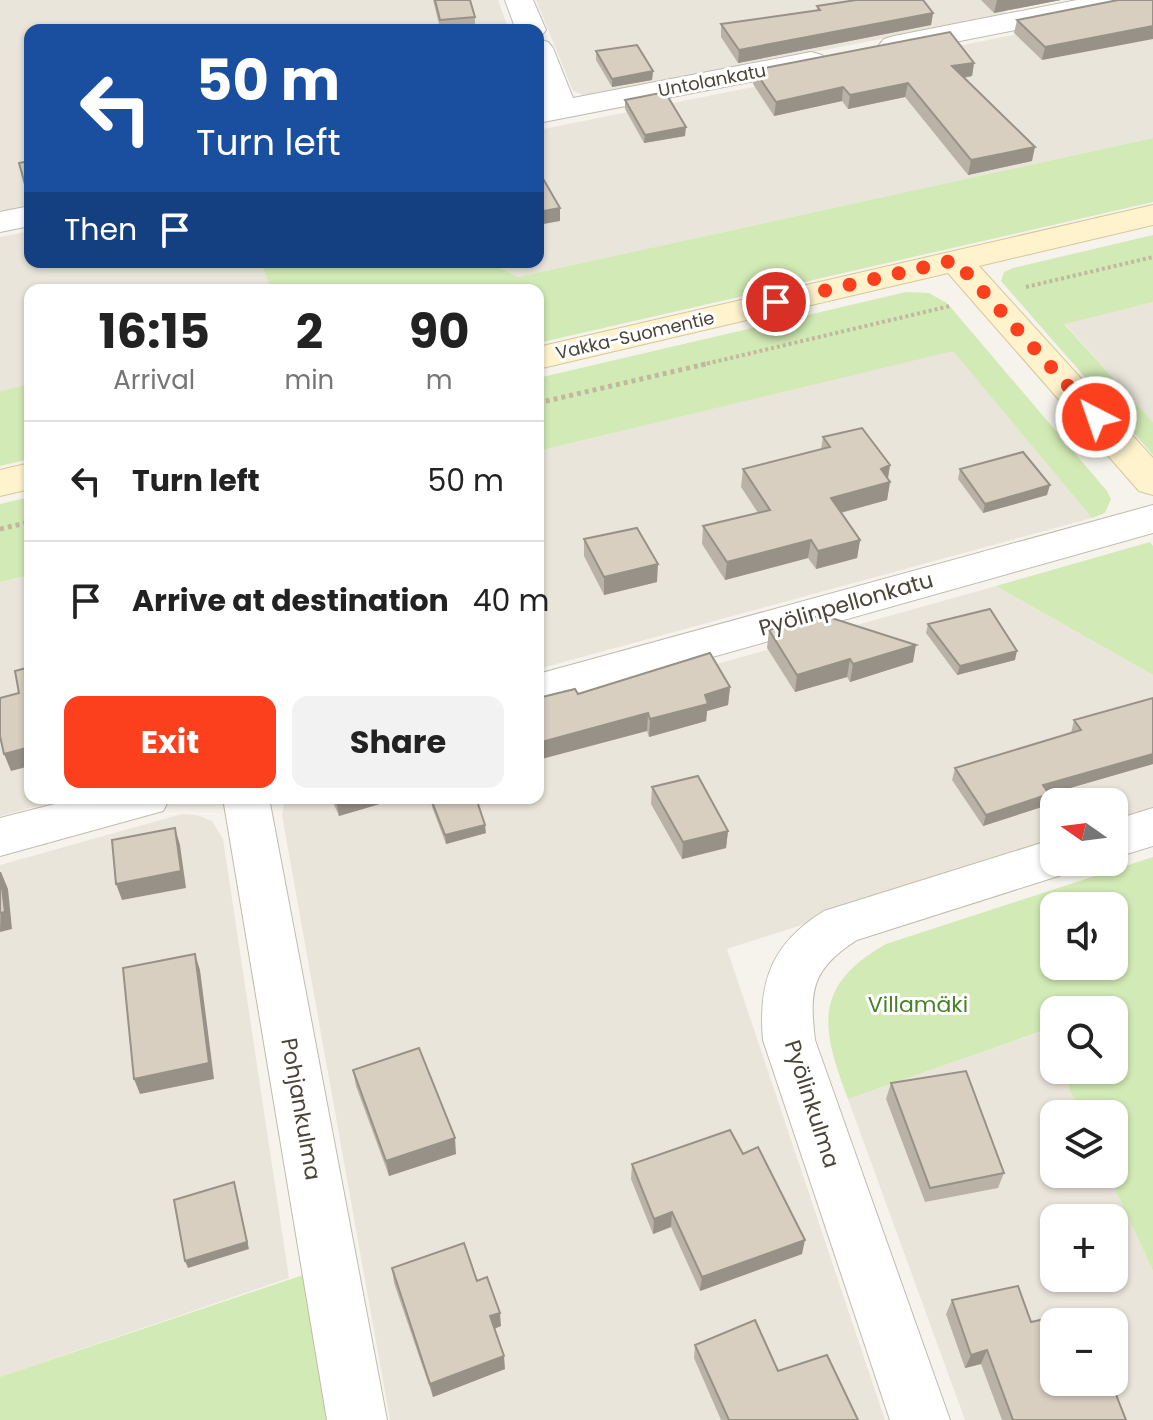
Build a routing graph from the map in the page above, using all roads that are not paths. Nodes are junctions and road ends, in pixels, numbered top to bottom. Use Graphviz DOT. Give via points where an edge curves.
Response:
graph roads {
  1 [pos="519,0"];
  2 [pos="1121,0"];
  3 [pos="1026,9"];
  4 [pos="529,24"];
  5 [pos="867,50"];
  6 [pos="836,56"];
  7 [pos="544,80"];
  8 [pos="550,112"];
  9 [pos="1153,215"];
  10 [pos="24,217"];
  11 [pos="0,222"];
  12 [pos="955,260"];
  13 [pos="544,357"];
  14 [pos="24,477"];
  15 [pos="1153,482"];
  16 [pos="0,483"];
  17 [pos="1153,519"];
  18 [pos="544,688"];
  19 [pos="124,804"];
  20 [pos="247,804"];
  21 [pos="1153,827"];
  22 [pos="1128,835"];
  23 [pos="0,837"];
  24 [pos="1040,862"];
  25 [pos="357,1420"];
  26 [pos="920,1420"];
  1 -- 4 [label="street"];
  2 -- 3 [label="street"];
  3 -- 5 [label="street"];
  6 -- 8 [label="street, Untolankatu"];
  7 -- 8 [label="street"];
  9 -- 12 [label="street, Vakka-Suomentie"];
  10 -- 11 [label="street"];
  12 -- 13 [label="street, Vakka-Suomentie"];
  12 -- 15 [label="street"];
  14 -- 16 [label="street"];
  17 -- 18 [label="street, Pyölinpellonkatu"];
  19 -- 23 [label="street"];
  20 -- 25 [label="street, Pohjankulma"];
  21 -- 22 [label="street"];
  24 -- 26 [label="street, Pyölinkulma" via="841,925 818,937 789,981 789,1040"];
}
